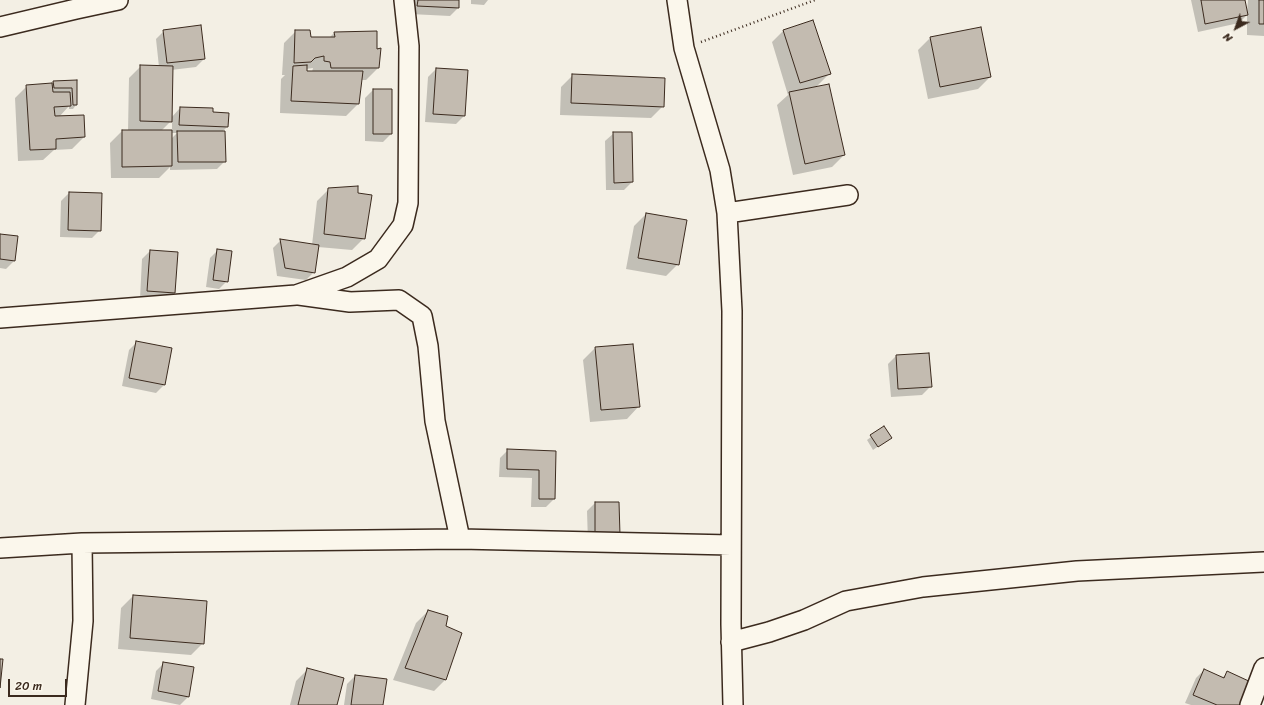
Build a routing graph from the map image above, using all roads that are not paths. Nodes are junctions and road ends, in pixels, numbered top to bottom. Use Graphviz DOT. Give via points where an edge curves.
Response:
graph roads {
  1 [pos="118,0"];
  2 [pos="404,0"];
  3 [pos="677,0"];
  4 [pos="0,27"];
  5 [pos="848,195"];
  6 [pos="727,213"];
  7 [pos="296,295"];
  8 [pos="0,318"];
  9 [pos="460,539"];
  10 [pos="82,543"];
  11 [pos="731,545"];
  12 [pos="0,548"];
  13 [pos="1264,562"];
  14 [pos="732,642"];
  15 [pos="1264,668"];
  16 [pos="75,705"];
  17 [pos="733,705"];
  18 [pos="1250,705"];
  1 -- 4 [label="street"];
  2 -- 7 [label="street" via="409,46 409,150 408,203 403,225 378,259 347,276"];
  3 -- 6 [label="street" via="684,48 720,170"];
  5 -- 6 [label="street"];
  6 -- 11 [label="street" via="732,311"];
  7 -- 8 [label="street"];
  7 -- 9 [label="street" via="350,302 399,300 422,316 428,346 435,421"];
  9 -- 10 [label="street"];
  9 -- 11 [label="street"];
  10 -- 12 [label="street"];
  10 -- 16 [label="street" via="83,620"];
  11 -- 14 [label="street"];
  13 -- 14 [label="street" via="1077,571 923,588 846,601 804,620"];
  14 -- 17 [label="street"];
  15 -- 18 [label="street"];
}
